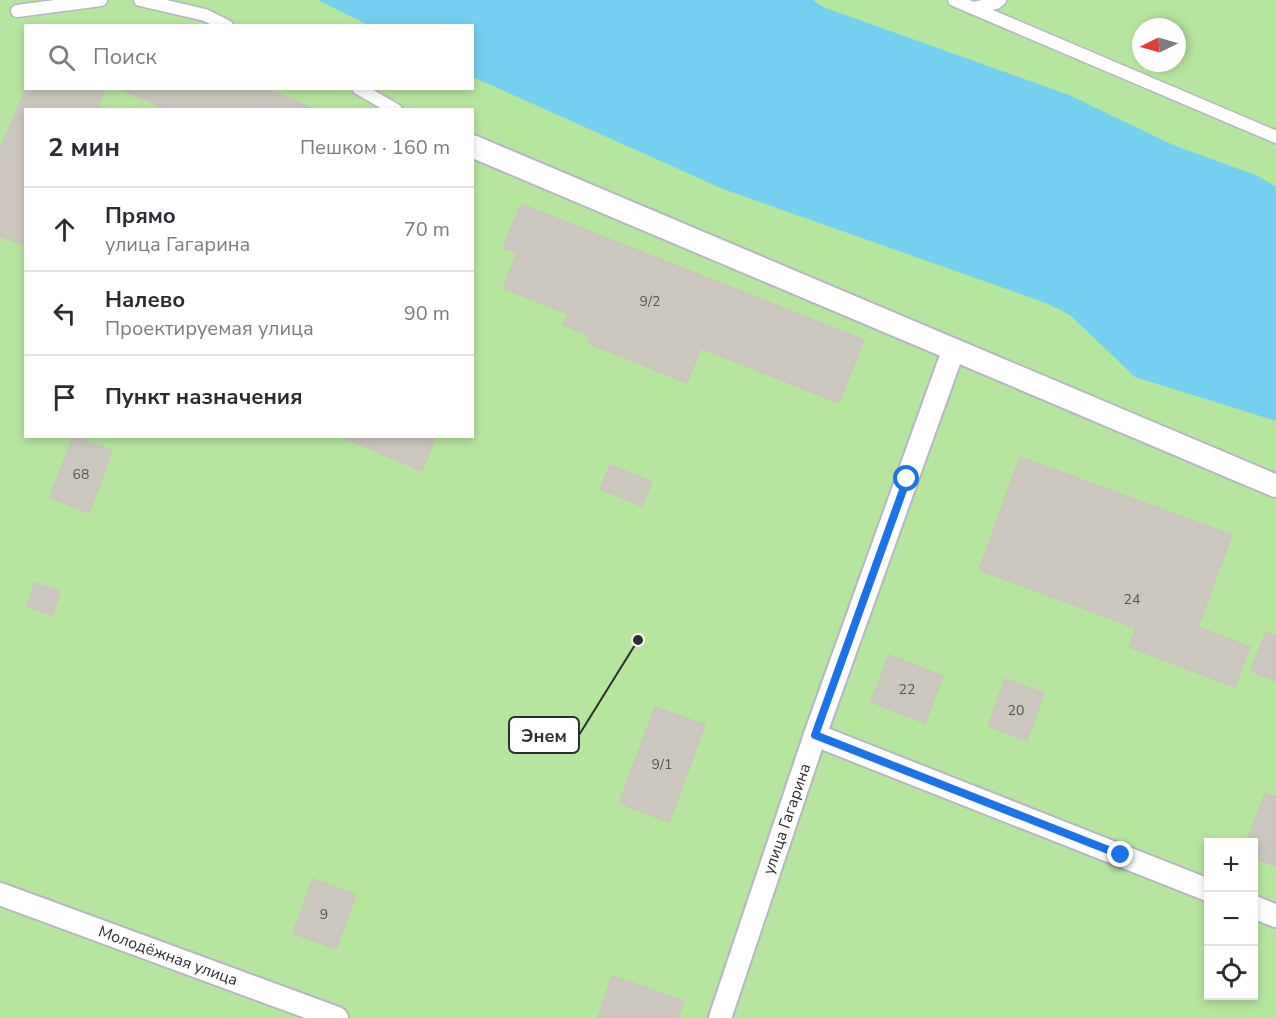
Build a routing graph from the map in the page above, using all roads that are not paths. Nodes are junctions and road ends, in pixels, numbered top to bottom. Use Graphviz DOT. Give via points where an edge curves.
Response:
graph roads {
  1 [pos="101,0"];
  2 [pos="140,0"];
  3 [pos="954,0"];
  4 [pos="1000,0"];
  5 [pos="972,8"];
  6 [pos="16,11"];
  7 [pos="223,24"];
  8 [pos="361,90"];
  9 [pos="393,108"];
  10 [pos="1276,137"];
  11 [pos="474,147"];
  12 [pos="953,351"];
  13 [pos="1276,486"];
  14 [pos="815,735"];
  15 [pos="1204,888"];
  16 [pos="0,894"];
  17 [pos="1258,909"];
  18 [pos="1276,916"];
  19 [pos="337,1018"];
  20 [pos="720,1018"];
  1 -- 6 [label="lane"];
  2 -- 7 [label="lane" via="205,15"];
  3 -- 5 [label="lane"];
  4 -- 5 [label="lane"];
  5 -- 10 [label="lane"];
  8 -- 9 [label="lane"];
  11 -- 12 [label="street"];
  12 -- 13 [label="street"];
  12 -- 14 [label="street, улица Гагарина"];
  14 -- 15 [label="street"];
  14 -- 20 [label="street, улица Гагарина"];
  16 -- 19 [label="street, Молодёжная улица"];
  17 -- 18 [label="street"];
}
